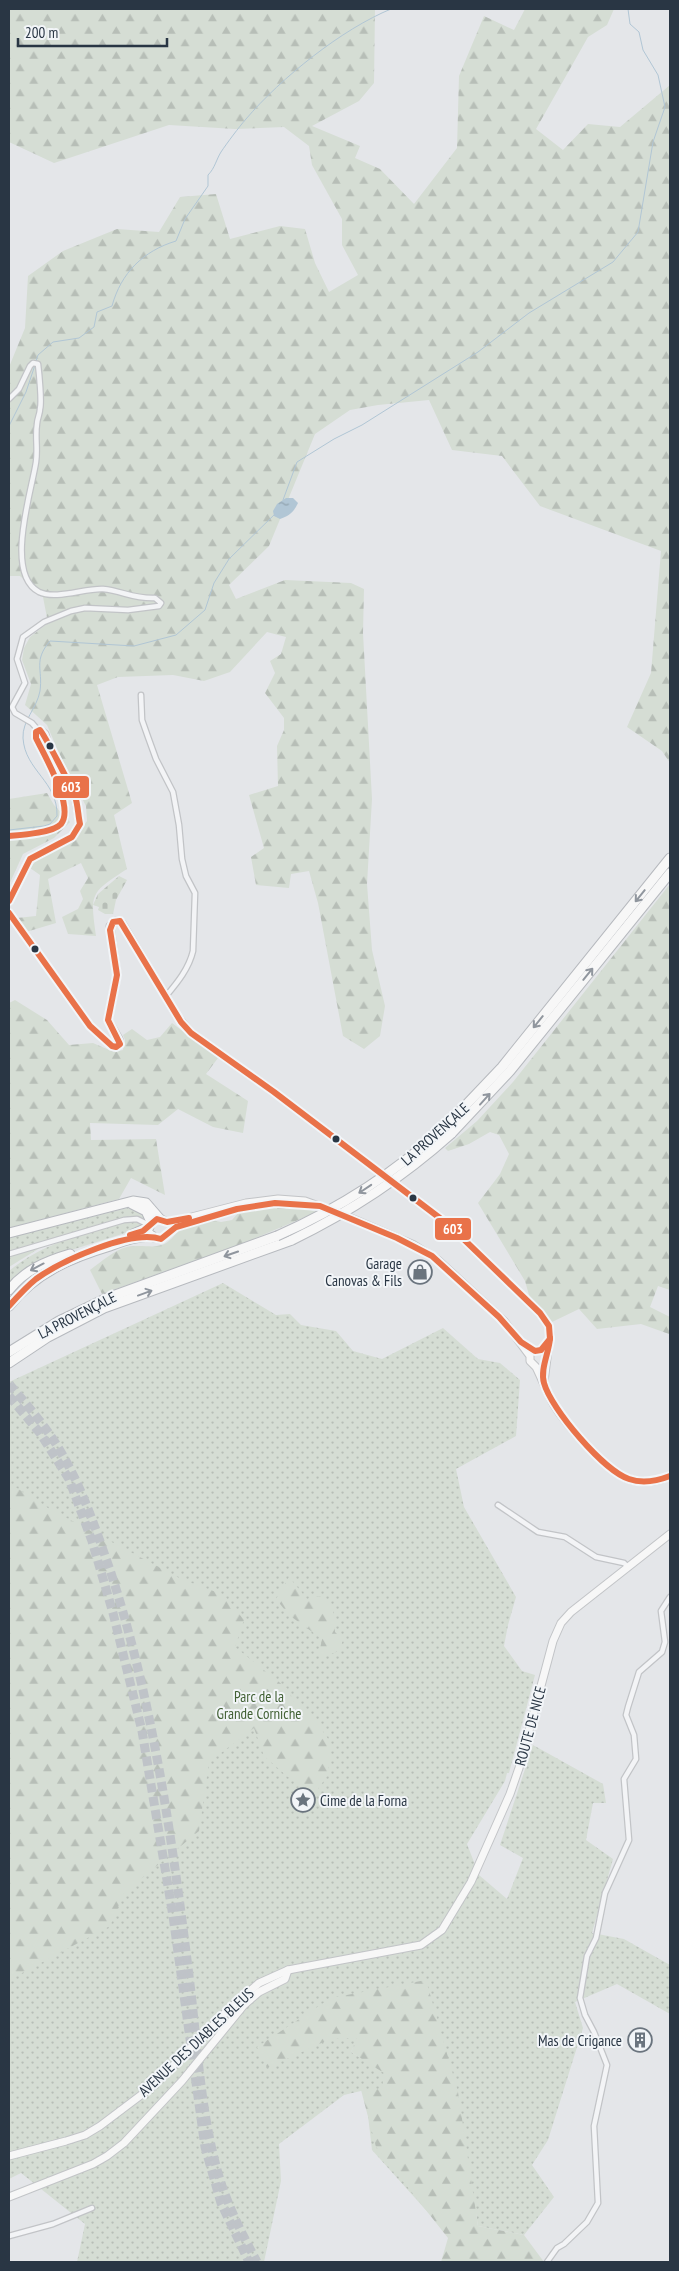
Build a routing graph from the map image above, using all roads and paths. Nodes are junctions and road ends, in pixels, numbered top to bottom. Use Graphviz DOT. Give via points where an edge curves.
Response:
graph roads {
  1 [pos="9,399"];
  2 [pos="141,695"];
  3 [pos="16,714"];
  4 [pos="9,717"];
  5 [pos="38,730"];
  6 [pos="9,836"];
  7 [pos="670,858"];
  8 [pos="670,872"];
  9 [pos="9,901"];
  10 [pos="9,913"];
  11 [pos="166,996"];
  12 [pos="448,1131"];
  13 [pos="320,1206"];
  14 [pos="154,1225"];
  15 [pos="9,1233"];
  16 [pos="169,1233"];
  17 [pos="9,1254"];
  18 [pos="9,1290"];
  19 [pos="9,1306"];
  20 [pos="9,1352"];
  21 [pos="538,1353"];
  22 [pos="9,1363"];
  23 [pos="545,1364"];
  24 [pos="536,1367"];
  25 [pos="544,1382"];
  26 [pos="670,1476"];
  27 [pos="498,1505"];
  28 [pos="670,1534"];
  29 [pos="628,1567"];
  30 [pos="670,1597"];
  31 [pos="421,1944"];
  32 [pos="288,1970"];
  33 [pos="9,2156"];
  34 [pos="9,2197"];
  35 [pos="92,2208"];
  36 [pos="9,2236"];
  37 [pos="547,2262"];
  1 -- 3 [label="street" via="30,366 38,364 41,408 36,425 38,447 23,528 22,554 28,581 42,593 106,589 135,598 155,598 161,604 128,610 75,609 44,622 23,636 17,659 25,683 12,706"];
  2 -- 11 [label="street" via="142,720 156,759 173,792 180,825 182,859 195,893 191,960"];
  3 -- 4 [label="street"];
  3 -- 5 [label="street"];
  5 -- 6 [label="main road" via="36,738 65,802 66,814 56,828"];
  5 -- 9 [label="main road" via="45,734 75,796 80,824 72,836 30,859"];
  7 -- 12 [label="highway, LA PROVENÇALE, one-way"];
  12 -- 8 [label="highway, LA PROVENÇALE, one-way" via="510,1071"];
  10 -- 11 [label="main road" via="90,1026 112,1046 118,1046 120,1041 108,1020 117,975 110,930 113,922 122,923"];
  11 -- 21 [label="main road" via="191,1033 450,1225 546,1320 550,1339"];
  12 -- 20 [label="highway, LA PROVENÇALE, one-way, bridge" via="361,1192 313,1219 277,1236 98,1302 59,1321"];
  22 -- 12 [label="highway, LA PROVENÇALE, one-way, bridge" via="48,1337 104,1308 292,1240 339,1216 426,1156"];
  13 -- 14 [label="main road" via="299,1200 265,1200"];
  13 -- 16 [label="main road" via="257,1205 182,1225"];
  13 -- 21 [label="main road" via="432,1256 499,1317 520,1342"];
  14 -- 15 [label="highway" via="146,1211 127,1202"];
  14 -- 16 [label="main road"];
  14 -- 16 [label="main road" via="161,1239"];
  14 -- 17 [label="street" via="137,1219 124,1220"];
  14 -- 18 [label="highway, one-way" via="43,1264 22,1276"];
  14 -- 19 [label="highway" via="127,1240 61,1263 31,1282"];
  21 -- 23 [label="main road"];
  21 -- 24 [label="main road" via="531,1364"];
  23 -- 24 [label="main road"];
  23 -- 25 [label="main road"];
  24 -- 25 [label="main road"];
  25 -- 26 [label="main road" via="560,1413 610,1468 625,1478 638,1481"];
  27 -- 29 [label="street" via="538,1532 565,1537 596,1557 624,1563"];
  28 -- 29 [label="main road, ROUTE DE NICE"];
  29 -- 31 [label="main road, ROUTE DE NICE" via="571,1612 558,1630 519,1768 492,1838 471,1882 442,1930"];
  30 -- 37 [label="street" via="661,1611 665,1642 662,1652 639,1672 626,1715 634,1735 636,1759 624,1779 629,1840 605,1893 596,1938 587,1956 580,1998 607,2065 594,2126 598,2203 587,2222 557,2248"];
  31 -- 32 [label="main road, AVENUE DES DIABLES BLEUS"];
  32 -- 33 [label="main road, AVENUE DES DIABLES BLEUS" via="248,1991 153,2086 100,2126 85,2135"];
  32 -- 34 [label="main road" via="285,1979 259,1992 244,2005 182,2081 124,2143 93,2164"];
  35 -- 36 [label="street" via="53,2224"];
}
